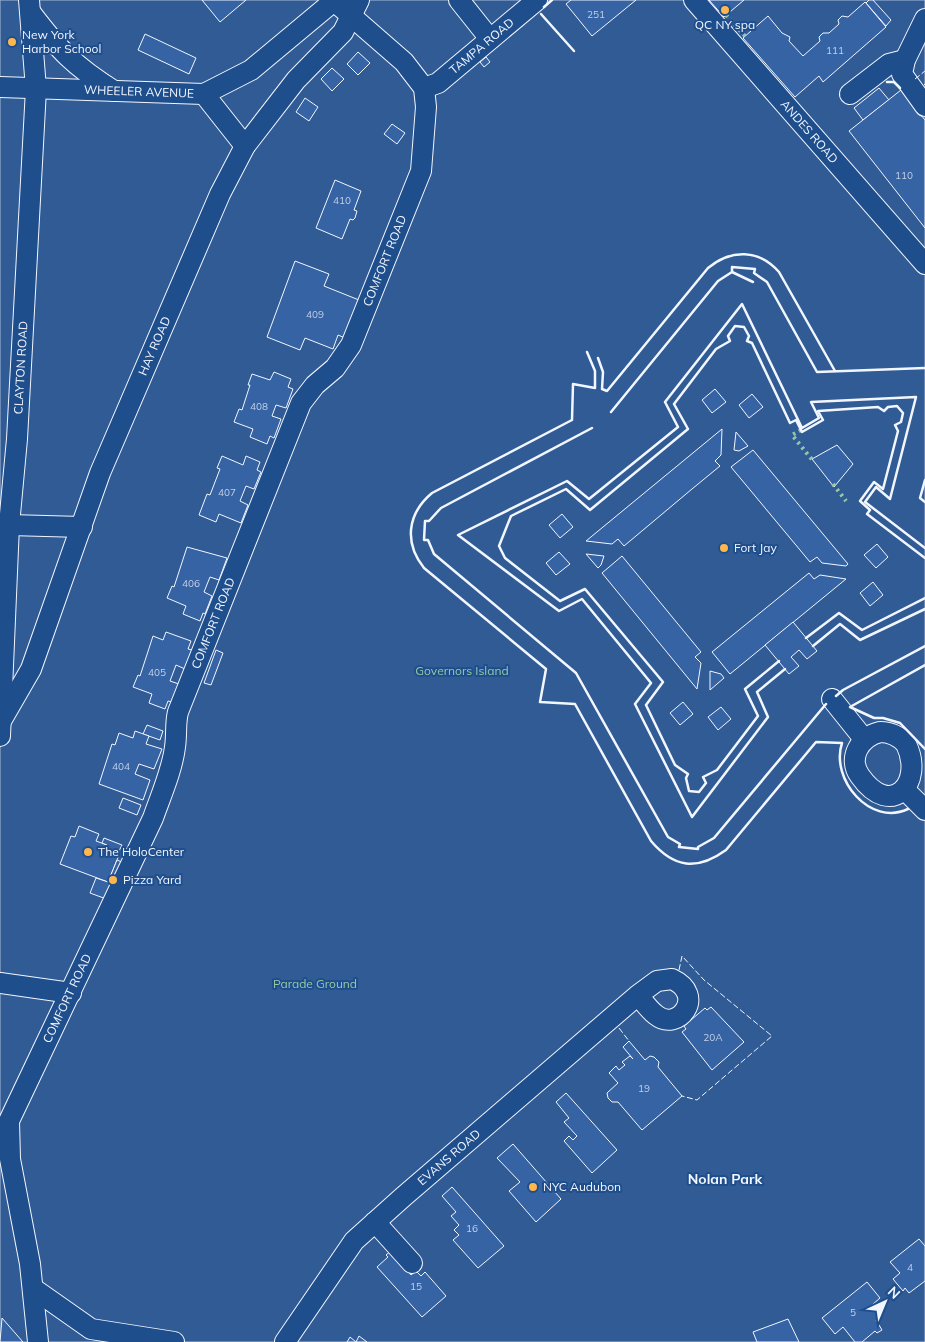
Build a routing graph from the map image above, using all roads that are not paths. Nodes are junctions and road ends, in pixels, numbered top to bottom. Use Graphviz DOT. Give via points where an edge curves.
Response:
graph roads {
  1 [pos="334,0"];
  2 [pos="459,0"];
  3 [pos="537,0"];
  4 [pos="694,0"];
  5 [pos="30,6"];
  6 [pos="355,8"];
  7 [pos="925,19"];
  8 [pos="490,39"];
  9 [pos="905,60"];
  10 [pos="0,87"];
  11 [pos="424,88"];
  12 [pos="36,89"];
  13 [pos="116,92"];
  14 [pos="204,94"];
  15 [pos="850,94"];
  16 [pos="925,106"];
  17 [pos="245,146"];
  18 [pos="925,264"];
  19 [pos="9,525"];
  20 [pos="82,527"];
  21 [pos="832,699"];
  22 [pos="1,728"];
  23 [pos="864,739"];
  24 [pos="907,792"];
  25 [pos="925,810"];
  26 [pos="0,983"];
  27 [pos="71,993"];
  28 [pos="638,995"];
  29 [pos="0,1102"];
  30 [pos="4,1119"];
  31 [pos="375,1222"];
  32 [pos="412,1263"];
  33 [pos="34,1289"];
  34 [pos="38,1342"];
  35 [pos="174,1342"];
  36 [pos="285,1342"];
  1 -- 6 [label="street"];
  1 -- 14 [label="street, WHEELER AVENUE" via="251,70"];
  2 -- 8 [label="street"];
  3 -- 8 [label="street, TAMPA ROAD"];
  4 -- 18 [label="street, ANDES ROAD"];
  5 -- 12 [label="street, CLAYTON ROAD"];
  5 -- 13 [label="street" via="70,61"];
  6 -- 11 [label="street"];
  6 -- 17 [label="street, HAY ROAD" via="342,32 296,80"];
  7 -- 9 [label="street"];
  8 -- 11 [label="street, TAMPA ROAD" via="438,83"];
  9 -- 15 [label="street" via="889,64"];
  9 -- 16 [label="street" via="902,74"];
  10 -- 12 [label="street, WHEELER AVENUE"];
  11 -- 27 [label="street, COMFORT ROAD" via="426,107 421,171 410,200 351,345 302,404 178,712 174,754 153,818"];
  12 -- 13 [label="street, WHEELER AVENUE"];
  12 -- 19 [label="street, CLAYTON ROAD" via="17,439"];
  13 -- 14 [label="street, WHEELER AVENUE"];
  14 -- 17 [label="street"];
  17 -- 20 [label="street, HAY ROAD" via="210,215 100,473"];
  19 -- 20 [label="street"];
  19 -- 22 [label="street, CLAYTON ROAD"];
  20 -- 22 [label="street, HAY ROAD" via="31,669"];
  21 -- 23 [label="street"];
  23 -- 24 [label="street" via="855,755 861,778 883,796 894,797"];
  23 -- 24 [label="street" via="880,732 891,733 902,739 913,752 918,762 918,774"];
  24 -- 25 [label="street"];
  26 -- 27 [label="street"];
  27 -- 30 [label="street, COMFORT ROAD"];
  28 -- 31 [label="street, EVANS ROAD"];
  29 -- 30 [label="street"];
  30 -- 33 [label="street, COMFORT ROAD"];
  31 -- 32 [label="street"];
  31 -- 36 [label="street, EVANS ROAD" via="354,1242"];
  33 -- 34 [label="street, COMFORT ROAD"];
  33 -- 35 [label="street" via="91,1328"];
}
